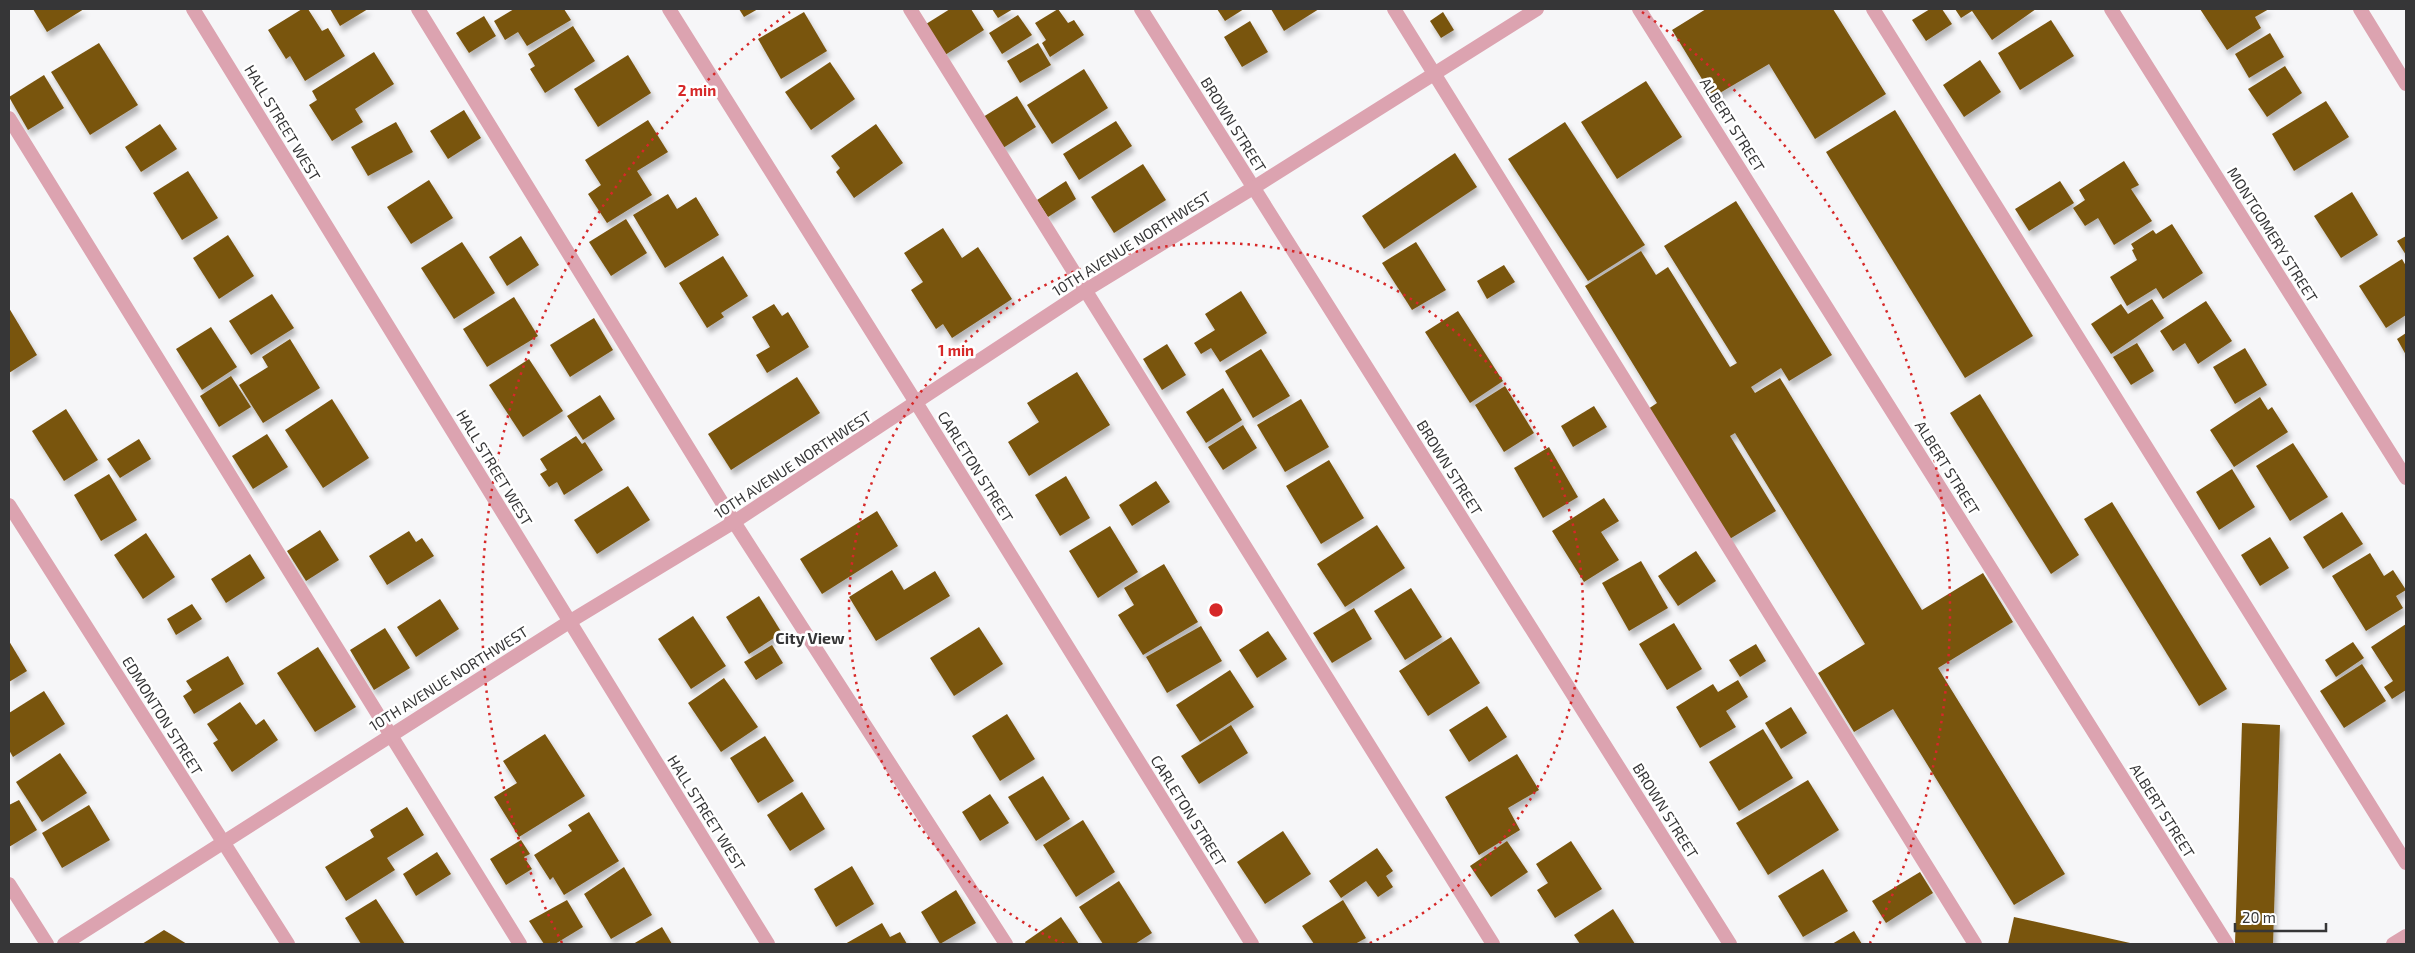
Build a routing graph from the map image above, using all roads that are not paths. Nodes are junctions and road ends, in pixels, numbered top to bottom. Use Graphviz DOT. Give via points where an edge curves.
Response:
graph roads {
  1 [pos="194,9"];
  2 [pos="418,9"];
  3 [pos="669,9"];
  4 [pos="910,9"];
  5 [pos="1140,9"];
  6 [pos="1394,9"];
  7 [pos="1537,9"];
  8 [pos="1639,9"];
  9 [pos="1873,9"];
  10 [pos="2111,9"];
  11 [pos="2360,9"];
  12 [pos="1435,73"];
  13 [pos="2406,84"];
  14 [pos="9,118"];
  15 [pos="1253,188"];
  16 [pos="1086,290"];
  17 [pos="917,404"];
  18 [pos="2406,478"];
  19 [pos="9,505"];
  20 [pos="734,522"];
  21 [pos="569,622"];
  22 [pos="391,735"];
  23 [pos="223,843"];
  24 [pos="2406,863"];
  25 [pos="9,884"];
  26 [pos="2406,936"];
  27 [pos="47,944"];
  28 [pos="64,944"];
  29 [pos="288,944"];
  30 [pos="520,944"];
  31 [pos="768,944"];
  32 [pos="1006,944"];
  33 [pos="1252,944"];
  34 [pos="1493,944"];
  35 [pos="1730,944"];
  36 [pos="1975,944"];
  37 [pos="2227,944"];
  38 [pos="2393,944"];
  1 -- 21 [label="street, HALL STREET WEST"];
  2 -- 20 [label="street"];
  3 -- 17 [label="street, CARLETON STREET"];
  4 -- 16 [label="street"];
  5 -- 15 [label="street, BROWN STREET"];
  6 -- 12 [label="street"];
  7 -- 12 [label="street, 10TH AVENUE NORTHWEST"];
  8 -- 37 [label="street, ALBERT STREET"];
  9 -- 24 [label="street"];
  10 -- 18 [label="street, MONTGOMERY STREET"];
  11 -- 13 [label="street"];
  12 -- 15 [label="street, 10TH AVENUE NORTHWEST"];
  12 -- 36 [label="street"];
  14 -- 22 [label="street"];
  15 -- 16 [label="street, 10TH AVENUE NORTHWEST"];
  15 -- 35 [label="street, BROWN STREET"];
  16 -- 17 [label="street, 10TH AVENUE NORTHWEST"];
  16 -- 34 [label="street"];
  17 -- 20 [label="street, 10TH AVENUE NORTHWEST"];
  17 -- 33 [label="street, CARLETON STREET"];
  19 -- 23 [label="street, EDMONTON STREET"];
  20 -- 21 [label="street, 10TH AVENUE NORTHWEST"];
  20 -- 32 [label="street"];
  21 -- 22 [label="street, 10TH AVENUE NORTHWEST"];
  21 -- 31 [label="street, HALL STREET WEST"];
  22 -- 23 [label="street, 10TH AVENUE NORTHWEST"];
  22 -- 30 [label="street"];
  23 -- 28 [label="street, 10TH AVENUE NORTHWEST"];
  23 -- 29 [label="street, EDMONTON STREET"];
  25 -- 27 [label="street"];
  26 -- 38 [label="street"];
}
